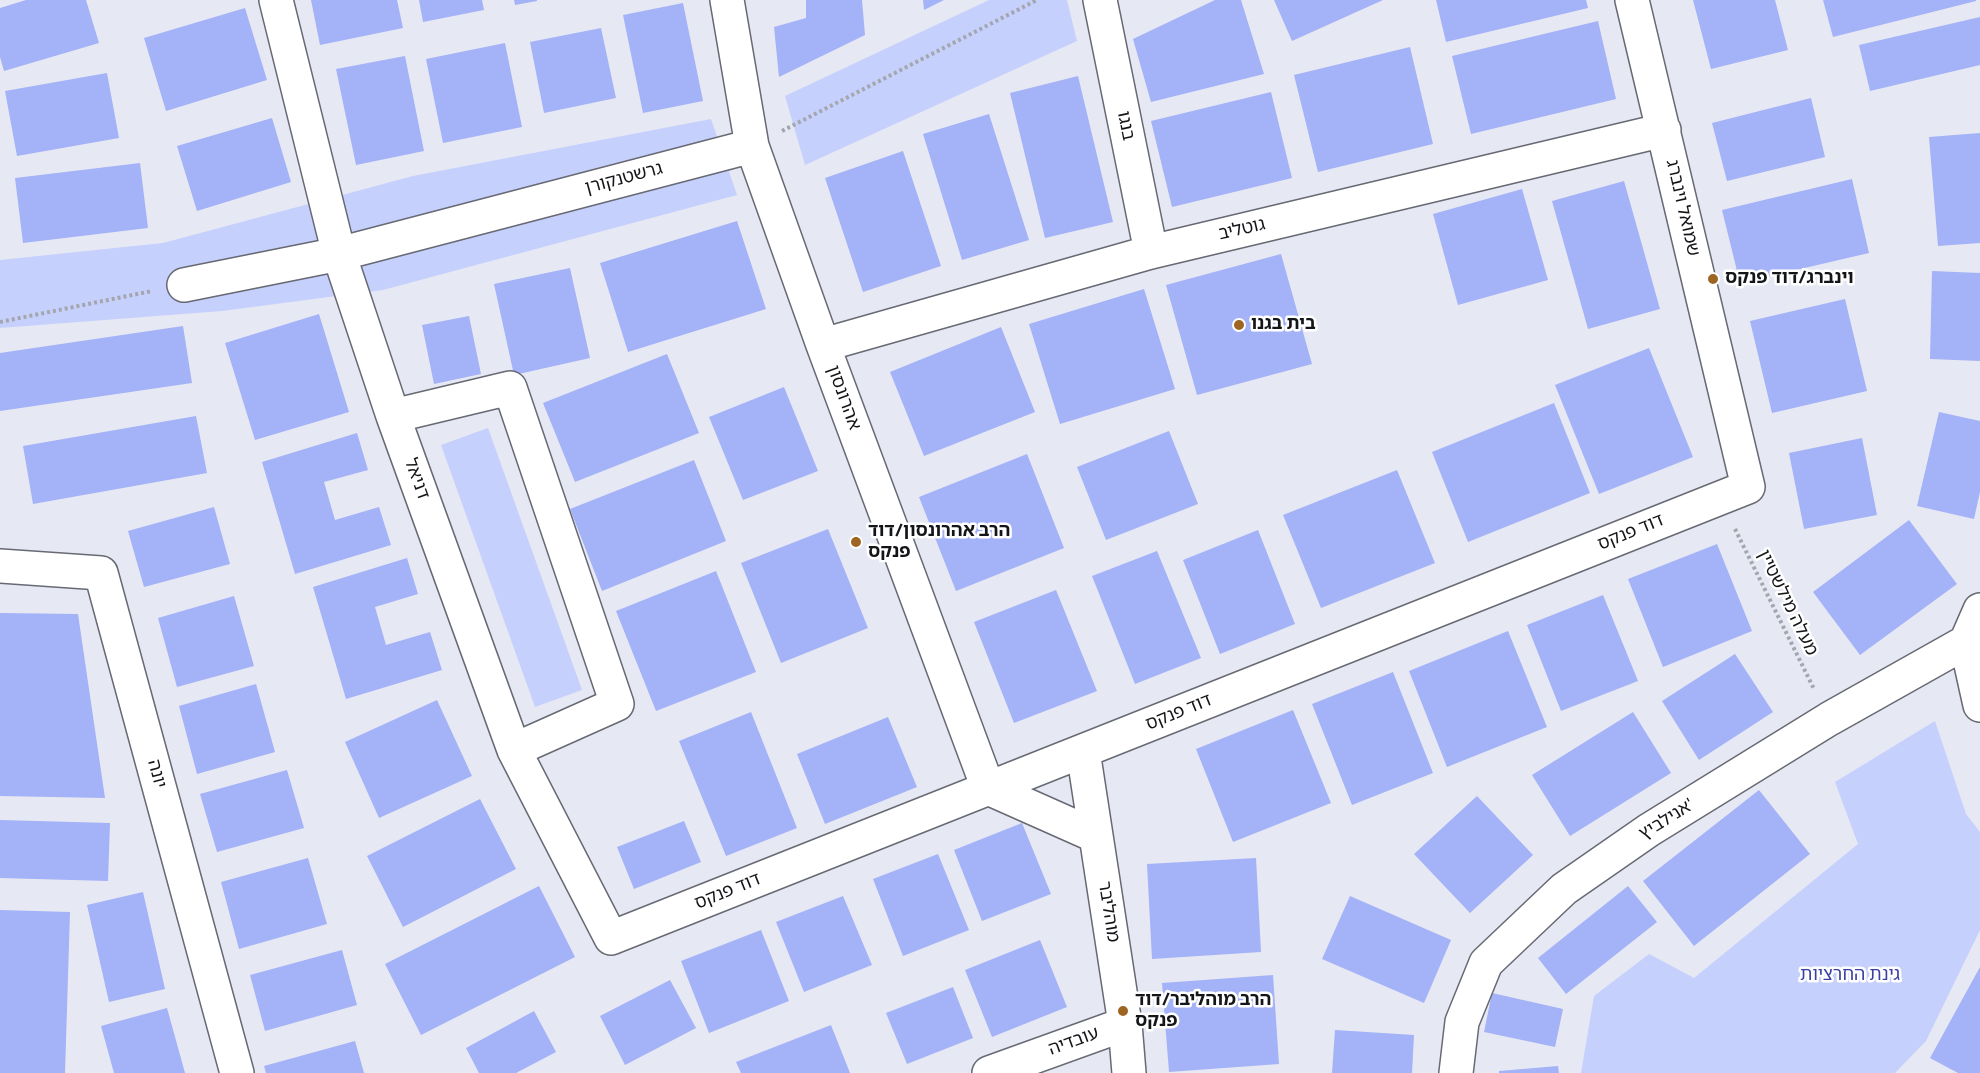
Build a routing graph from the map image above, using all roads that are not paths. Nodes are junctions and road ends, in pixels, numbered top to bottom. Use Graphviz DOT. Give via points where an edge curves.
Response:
graph roads {
  1 [pos="276,0"];
  2 [pos="727,0"];
  3 [pos="1100,0"];
  4 [pos="1632,0"];
  5 [pos="1664,130"];
  6 [pos="752,146"];
  7 [pos="1151,252"];
  8 [pos="339,254"];
  9 [pos="184,285"];
  10 [pos="823,345"];
  11 [pos="393,416"];
  12 [pos="1734,493"];
  13 [pos="0,566"];
  14 [pos="1980,610"];
  15 [pos="1966,642"];
  16 [pos="1980,705"];
  17 [pos="514,750"];
  18 [pos="1083,751"];
  19 [pos="988,788"];
  20 [pos="1096,836"];
  21 [pos="611,938"];
  22 [pos="1125,1024"];
  23 [pos="237,1073"];
  24 [pos="989,1073"];
  25 [pos="1129,1073"];
  26 [pos="1456,1073"];
  1 -- 8 [label="street, דניאל"];
  2 -- 6 [label="street, אהרונסון"];
  3 -- 7 [label="street, בנגו"];
  4 -- 5 [label="street, שמואל וינברג"];
  5 -- 7 [label="street, גוטליב"];
  5 -- 12 [label="street, שמואל וינברג"];
  6 -- 8 [label="street, גרשטנקורן"];
  6 -- 10 [label="street, אהרונסון"];
  7 -- 10 [label="street, גוטליב"];
  8 -- 9 [label="street, גרשטנקורן"];
  8 -- 11 [label="street, דניאל"];
  10 -- 19 [label="street, אהרונסון"];
  11 -- 17 [label="street, דניאל"];
  11 -- 17 [label="street" via="510,388 617,704"];
  12 -- 18 [label="street, דוד פנקס"];
  13 -- 23 [label="street, יונה" via="101,573"];
  14 -- 15 [label="street"];
  15 -- 16 [label="street"];
  15 -- 26 [label="street, אנילביץ'" via="1829,719 1649,830 1564,889 1486,963 1462,1022"];
  17 -- 21 [label="street, דניאל"];
  18 -- 19 [label="street, דוד פנקס"];
  18 -- 20 [label="street, מוהליבר"];
  19 -- 20 [label="street"];
  19 -- 21 [label="street, דוד פנקס"];
  20 -- 22 [label="street, מוהליבר"];
  22 -- 24 [label="street, עובדיה"];
  22 -- 25 [label="street, מוהליבר"];
}
